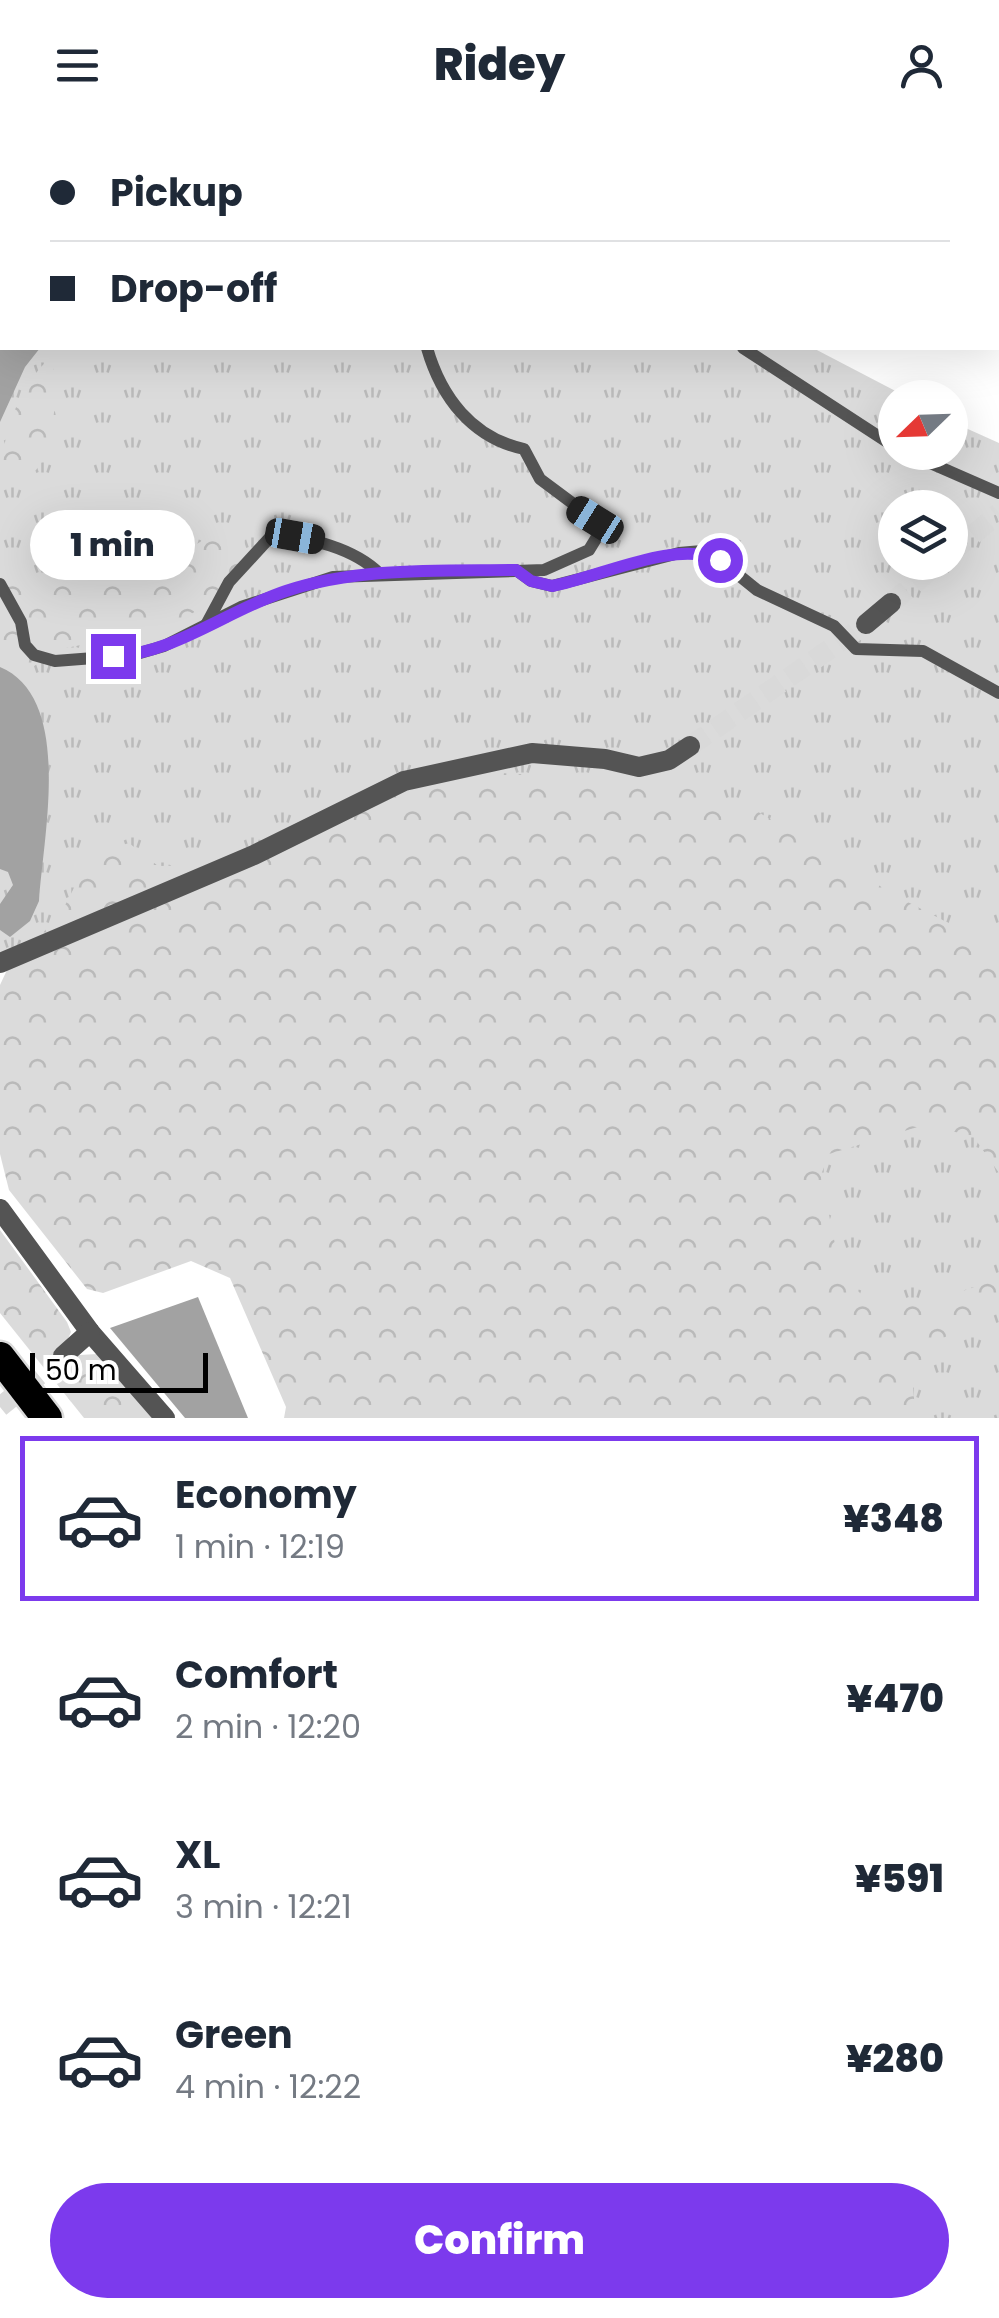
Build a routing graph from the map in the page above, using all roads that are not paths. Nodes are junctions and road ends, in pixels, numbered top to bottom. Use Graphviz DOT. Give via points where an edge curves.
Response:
graph roads {
  1 [pos="428,350"];
  2 [pos="746,350"];
  3 [pos="878,437"];
  4 [pos="946,470"];
  5 [pos="999,494"];
  6 [pos="516,570"];
  7 [pos="380,574"];
  8 [pos="0,584"];
  9 [pos="891,603"];
  10 [pos="866,624"];
  11 [pos="206,625"];
  12 [pos="999,692"];
  13 [pos="690,746"];
  14 [pos="0,962"];
  15 [pos="0,1209"];
  16 [pos="90,1332"];
  17 [pos="0,1356"];
  18 [pos="63,1356"];
  19 [pos="48,1418"];
  20 [pos="165,1418"];
  1 -- 6 [label="lane" via="444,390 476,431 524,449 540,479 595,520 600,532 590,550 544,570"];
  2 -- 3 [label="lane"];
  4 -- 5 [label="lane"];
  6 -- 7 [label="lane"];
  6 -- 12 [label="lane" via="552,586 702,551 756,590 824,620 856,649 923,651"];
  7 -- 11 [label="lane" via="333,577"];
  7 -- 11 [label="lane" via="315,540 274,533 229,582"];
  8 -- 11 [label="lane" via="21,622 25,645 55,662 134,655"];
  9 -- 10 [label="street"];
  13 -- 14 [label="street" via="639,767 532,753 404,780 254,855"];
  15 -- 16 [label="street"];
  16 -- 18 [label="street"];
  16 -- 20 [label="street"];
  17 -- 19 [label="highway"];
}
